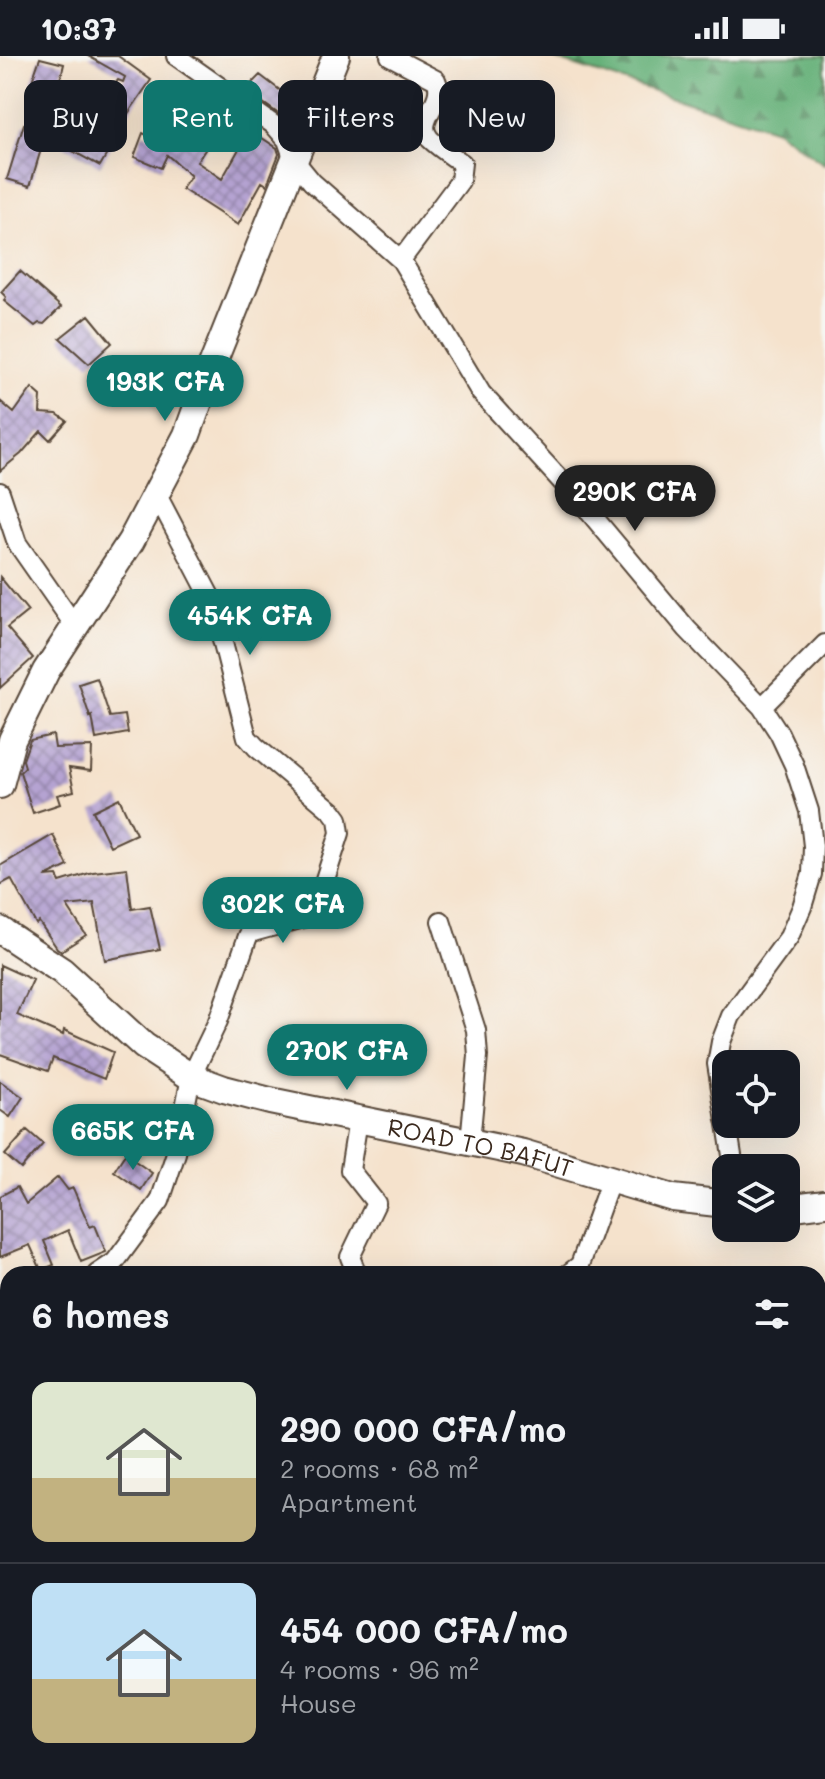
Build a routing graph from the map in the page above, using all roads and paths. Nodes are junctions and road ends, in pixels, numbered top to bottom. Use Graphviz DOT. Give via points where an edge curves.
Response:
graph roads {
  1 [pos="176,56"];
  2 [pos="336,56"];
  3 [pos="390,56"];
  4 [pos="294,160"];
  5 [pos="401,260"];
  6 [pos="0,492"];
  7 [pos="157,495"];
  8 [pos="75,626"];
  9 [pos="825,644"];
  10 [pos="762,707"];
  11 [pos="0,785"];
  12 [pos="441,921"];
  13 [pos="0,930"];
  14 [pos="720,1050"];
  15 [pos="191,1077"];
  16 [pos="358,1120"];
  17 [pos="470,1142"];
  18 [pos="611,1179"];
  19 [pos="712,1202"];
  20 [pos="825,1203"];
  21 [pos="800,1206"];
  22 [pos="118,1266"];
  23 [pos="354,1266"];
  24 [pos="579,1266"];
  1 -- 4 [label="street" via="274,125"];
  2 -- 4 [label="street"];
  3 -- 5 [label="street" via="436,80 439,97 425,131 462,163 460,181"];
  4 -- 5 [label="street"];
  4 -- 7 [label="street" via="187,435"];
  5 -- 10 [label="street" via="481,393"];
  6 -- 8 [label="street" via="17,543"];
  7 -- 8 [label="street"];
  7 -- 15 [label="street" via="212,600 247,737 332,811 340,833 315,910 248,936 218,1021"];
  8 -- 11 [label="street" via="25,709"];
  9 -- 10 [label="street"];
  10 -- 14 [label="street" via="789,754 809,811 812,874 789,937 739,1005"];
  12 -- 17 [label="street" via="476,1030"];
  13 -- 15 [label="street, ROAD TO BAFUT" via="62,971 144,1046"];
  15 -- 16 [label="street, ROAD TO BAFUT"];
  15 -- 22 [label="street" via="169,1180"];
  16 -- 17 [label="street, ROAD TO BAFUT"];
  16 -- 23 [label="street" via="350,1170 376,1203 350,1257"];
  17 -- 18 [label="street, ROAD TO BAFUT"];
  18 -- 19 [label="street, ROAD TO BAFUT" via="673,1198"];
  18 -- 24 [label="street"];
  20 -- 21 [label="street"];
}
